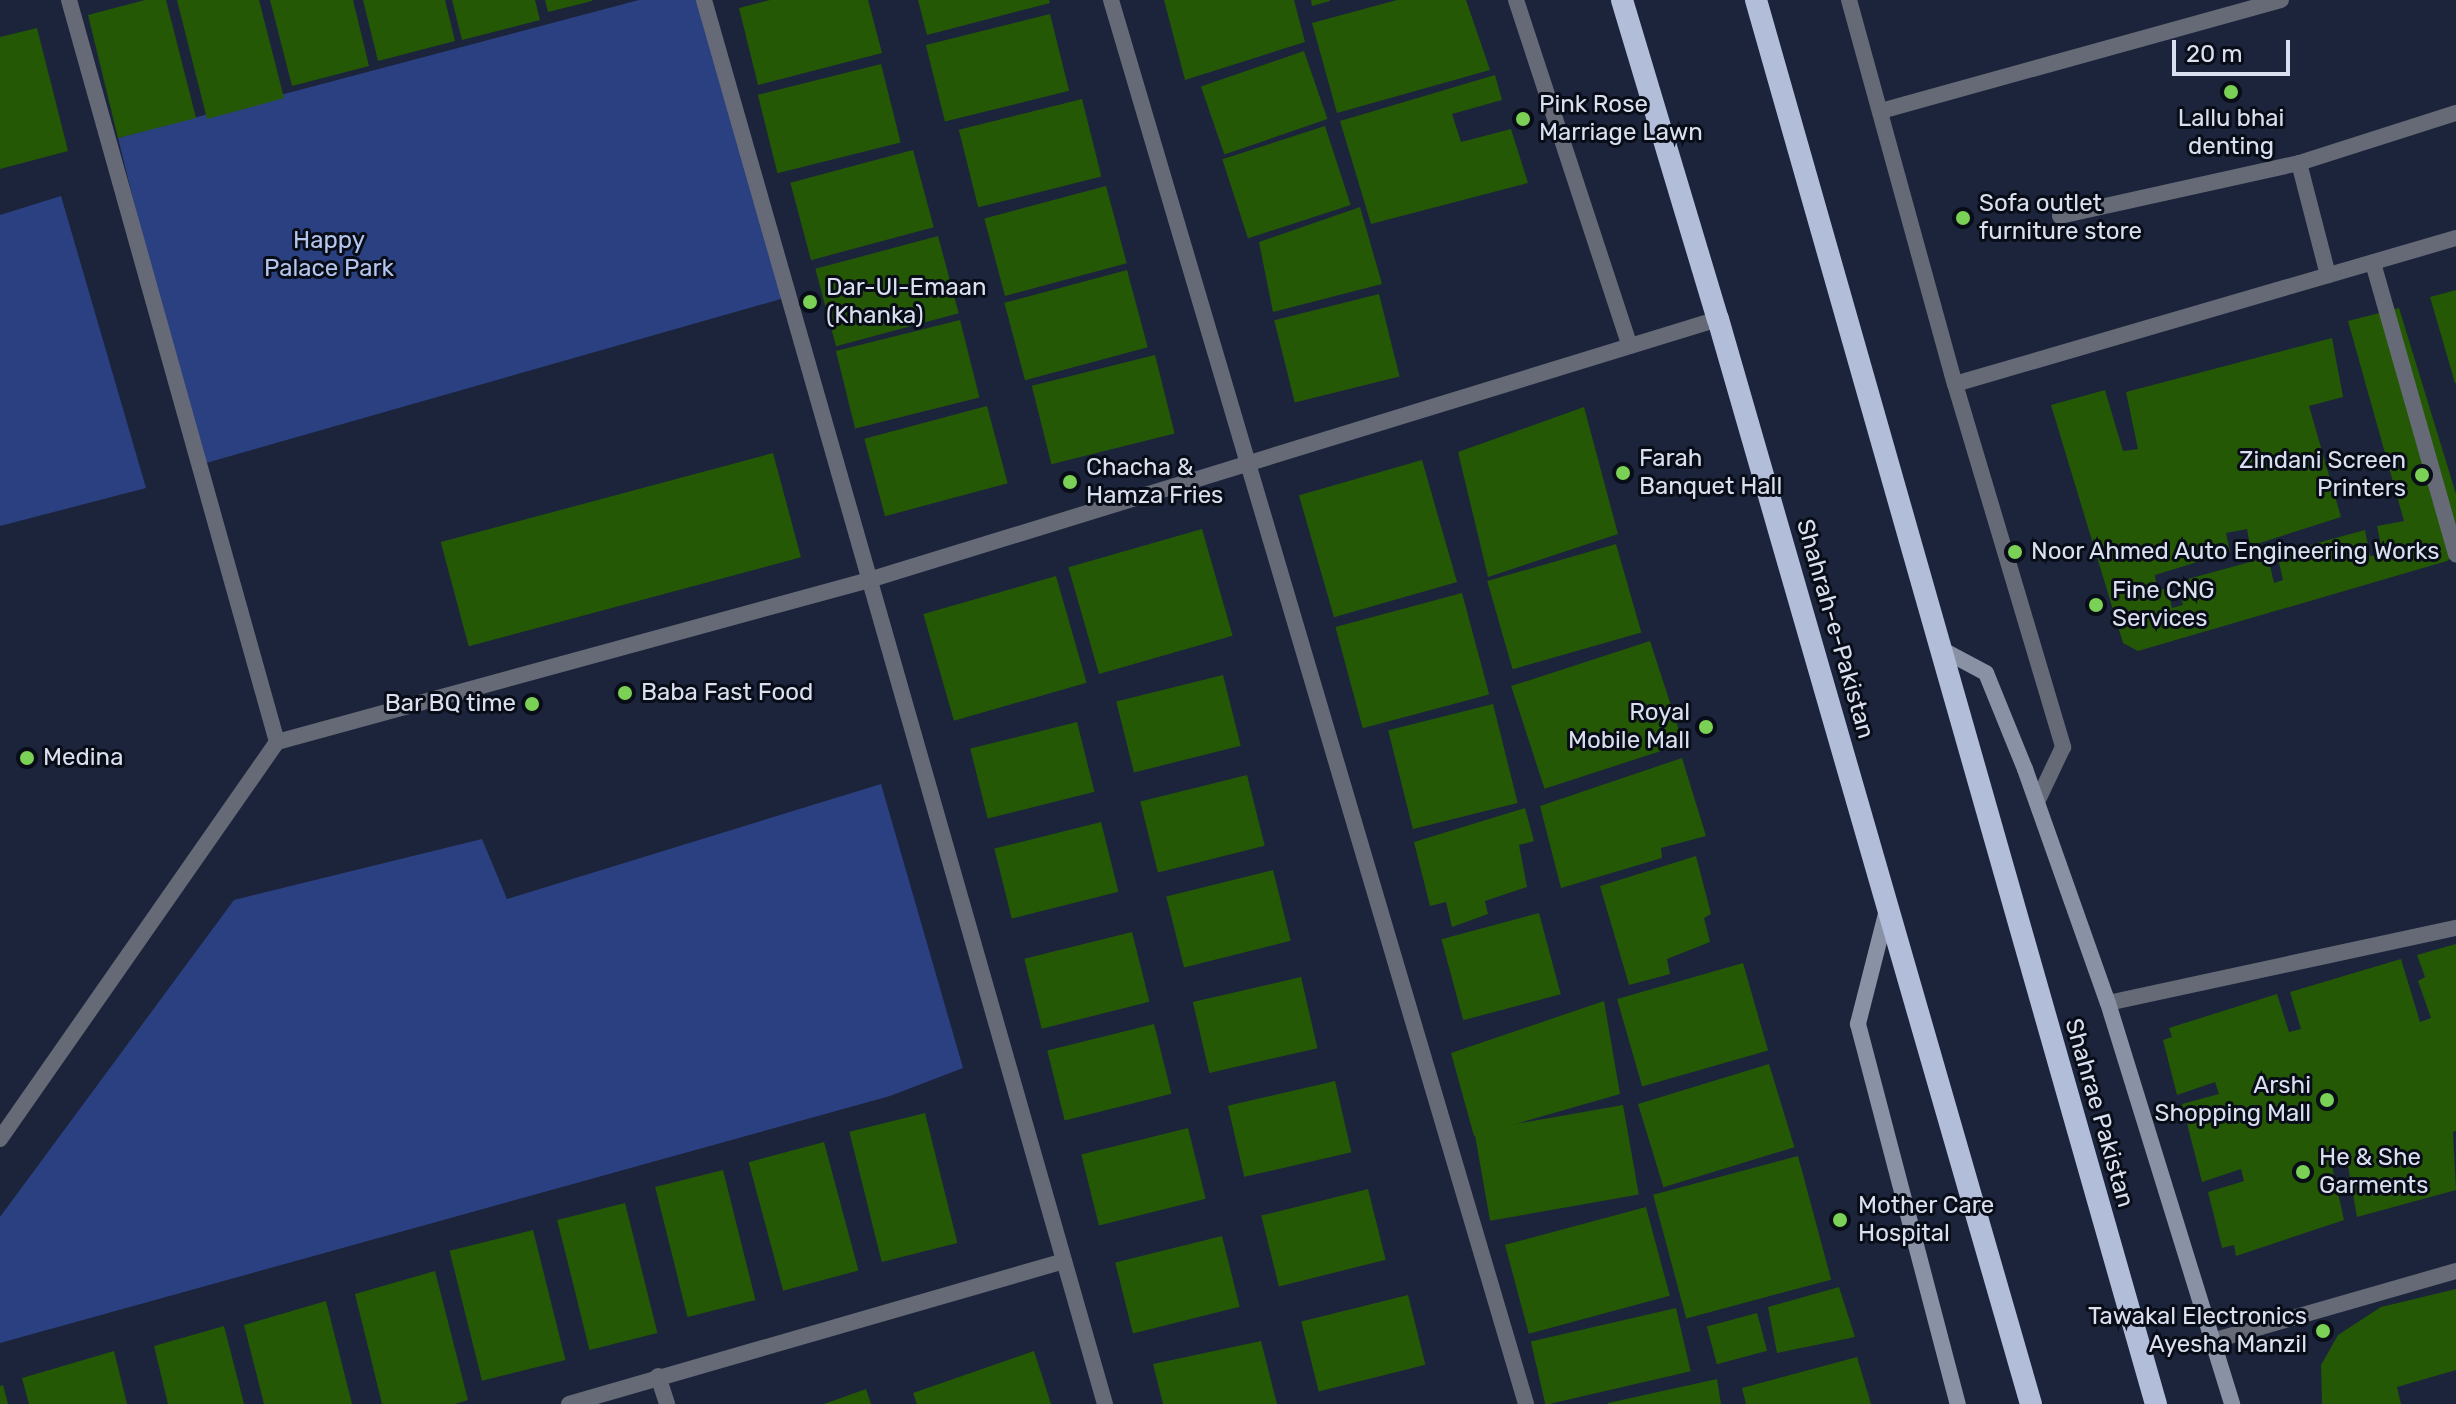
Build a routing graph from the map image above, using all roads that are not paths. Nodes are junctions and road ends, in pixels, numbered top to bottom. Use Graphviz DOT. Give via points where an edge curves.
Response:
graph roads {
  1 [pos="69,0"];
  2 [pos="704,0"];
  3 [pos="1111,0"];
  4 [pos="1516,0"];
  5 [pos="1622,0"];
  6 [pos="1756,0"];
  7 [pos="1849,0"];
  8 [pos="2281,0"];
  9 [pos="1881,111"];
  10 [pos="2456,113"];
  11 [pos="2299,163"];
  12 [pos="2060,216"];
  13 [pos="2456,238"];
  14 [pos="2373,263"];
  15 [pos="2328,275"];
  16 [pos="1718,319"];
  17 [pos="1630,346"];
  18 [pos="1955,384"];
  19 [pos="1248,465"];
  20 [pos="2456,554"];
  21 [pos="869,580"];
  22 [pos="1941,649"];
  23 [pos="277,742"];
  24 [pos="2037,802"];
  25 [pos="1888,906"];
  26 [pos="2456,928"];
  27 [pos="2108,1003"];
  28 [pos="0,1139"];
  29 [pos="1064,1261"];
  30 [pos="2456,1271"];
  31 [pos="2212,1341"];
  32 [pos="658,1376"];
  33 [pos="569,1404"];
  34 [pos="667,1404"];
  35 [pos="1105,1404"];
  36 [pos="1526,1404"];
  37 [pos="1958,1404"];
  38 [pos="2031,1404"];
  39 [pos="2156,1404"];
  40 [pos="2232,1404"];
  1 -- 23 [label="street"];
  2 -- 21 [label="street"];
  3 -- 19 [label="street"];
  4 -- 17 [label="street"];
  5 -- 16 [label="highway, Shahrah-e-Pakistan"];
  6 -- 22 [label="highway"];
  7 -- 9 [label="street"];
  8 -- 9 [label="street"];
  9 -- 18 [label="street"];
  10 -- 11 [label="street"];
  11 -- 12 [label="street"];
  11 -- 15 [label="street"];
  13 -- 14 [label="street"];
  14 -- 15 [label="street"];
  14 -- 20 [label="street"];
  15 -- 18 [label="street"];
  16 -- 17 [label="street"];
  16 -- 25 [label="highway, Shahrah-e-Pakistan"];
  17 -- 19 [label="street"];
  18 -- 24 [label="street" via="2063,747"];
  19 -- 21 [label="street"];
  19 -- 36 [label="street"];
  21 -- 23 [label="street"];
  21 -- 29 [label="street"];
  22 -- 24 [label="main road" via="1986,673"];
  22 -- 39 [label="highway, Shahrae Pakistan"];
  23 -- 28 [label="street"];
  24 -- 27 [label="main road"];
  25 -- 37 [label="main road" via="1858,1024"];
  25 -- 38 [label="highway, Shahrah-e-Pakistan"];
  26 -- 27 [label="street"];
  27 -- 31 [label="main road"];
  29 -- 32 [label="street"];
  29 -- 35 [label="street"];
  30 -- 31 [label="street"];
  31 -- 40 [label="main road"];
  32 -- 33 [label="street"];
  32 -- 34 [label="street"];
}
